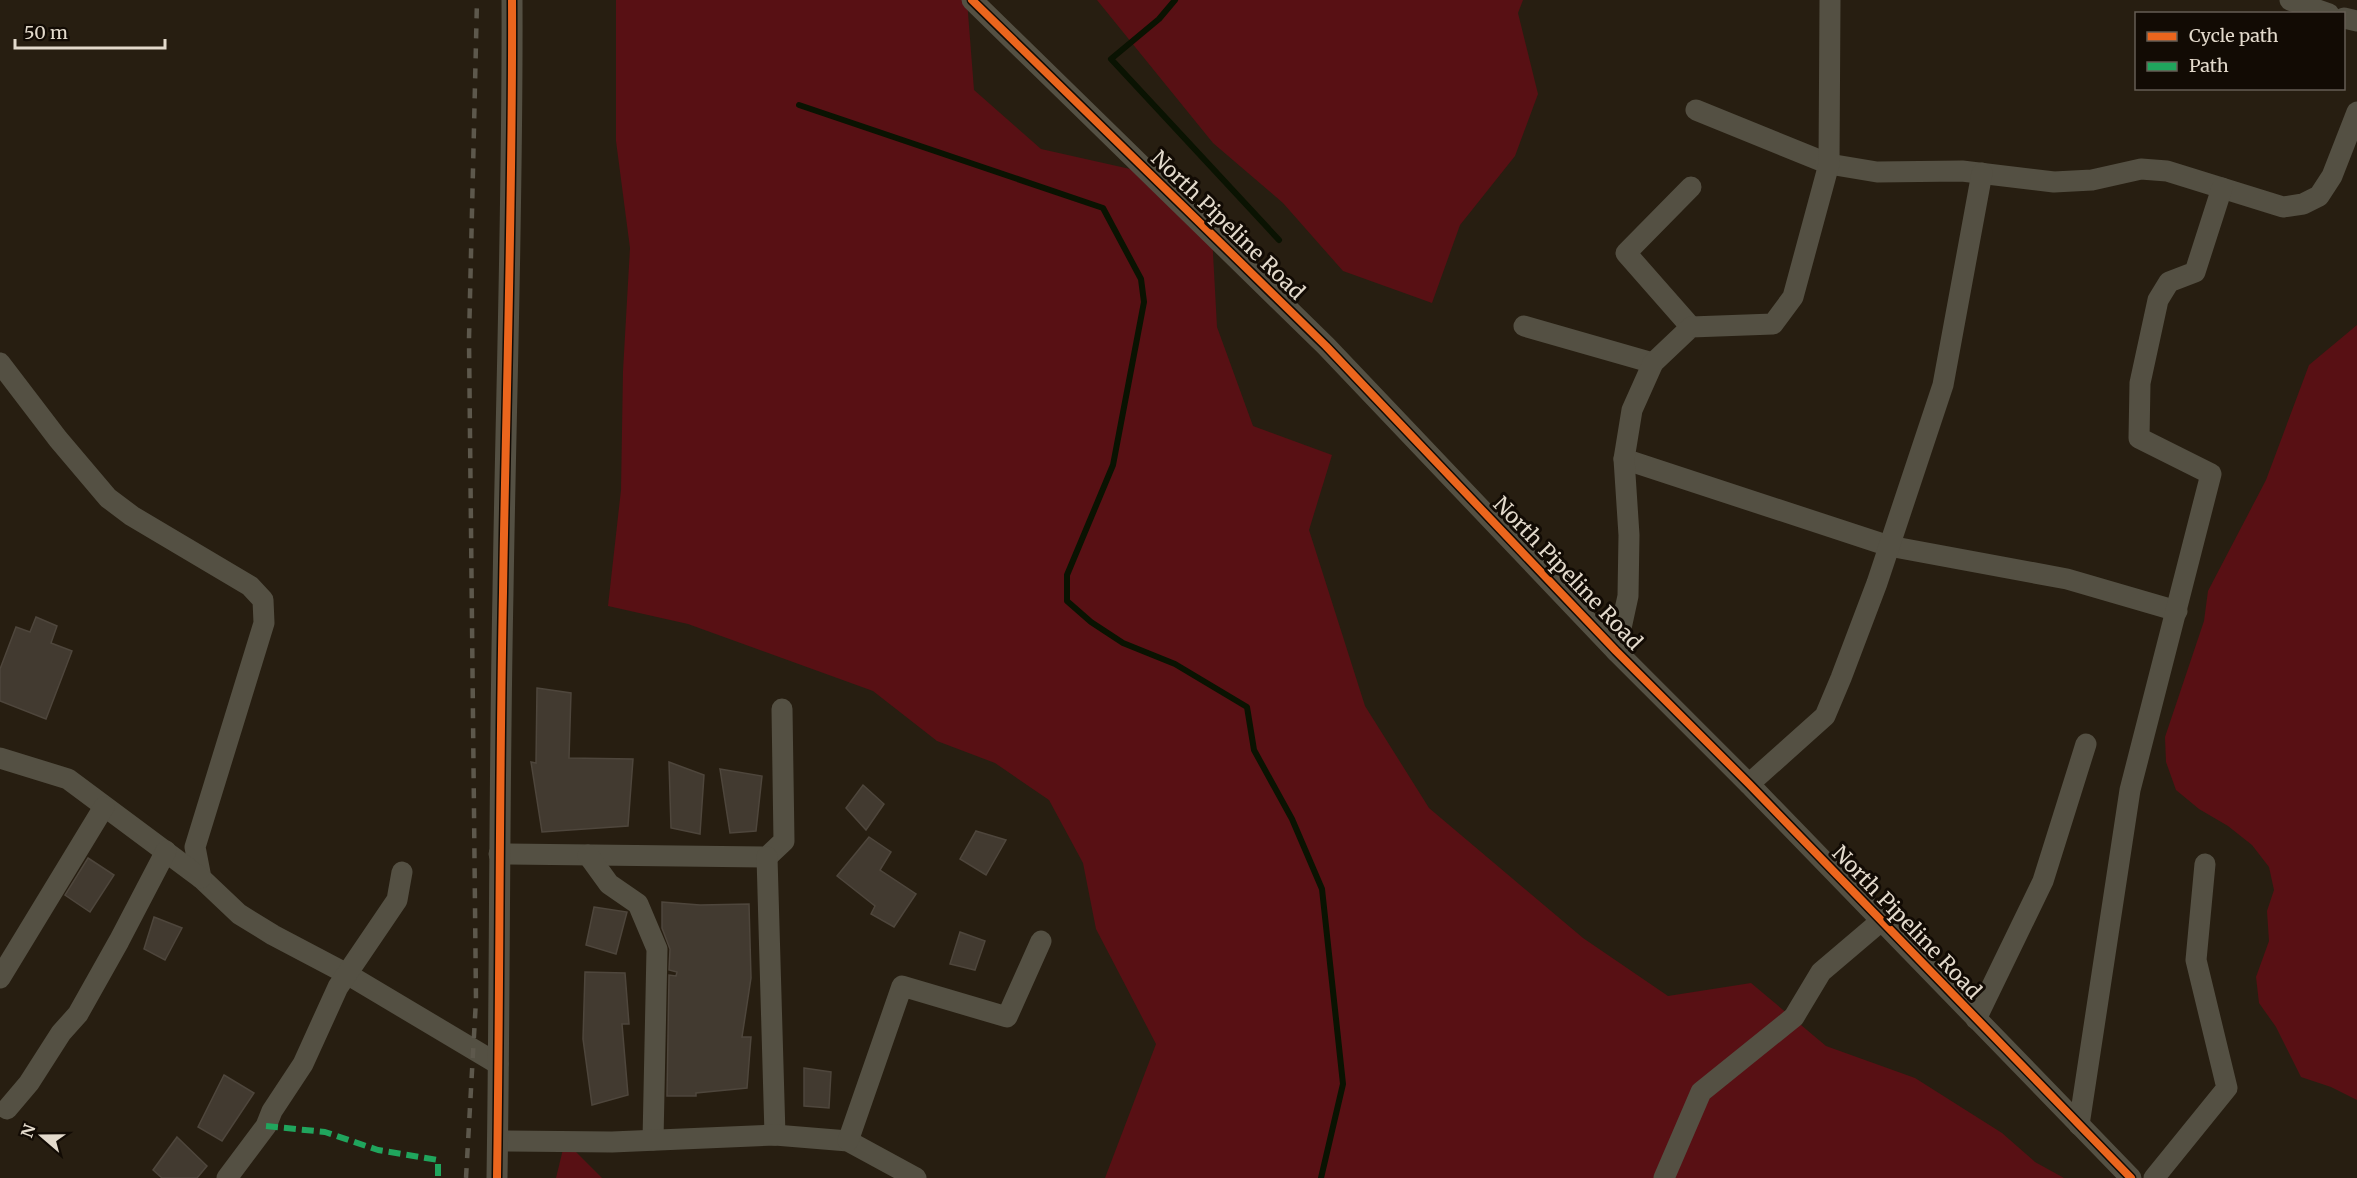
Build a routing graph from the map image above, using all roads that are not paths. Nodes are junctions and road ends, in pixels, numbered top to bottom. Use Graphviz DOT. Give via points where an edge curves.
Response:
graph roads {
  1 [pos="512,0"];
  2 [pos="972,0"];
  3 [pos="1830,0"];
  4 [pos="2290,0"];
  5 [pos="2323,12"];
  6 [pos="1696,110"];
  7 [pos="2357,112"];
  8 [pos="1829,164"];
  9 [pos="1982,173"];
  10 [pos="1691,188"];
  11 [pos="2222,188"];
  12 [pos="1524,326"];
  13 [pos="1691,327"];
  14 [pos="0,363"];
  15 [pos="1653,363"];
  16 [pos="1624,459"];
  17 [pos="1889,546"];
  18 [pos="2177,611"];
  19 [pos="1616,651"];
  20 [pos="782,709"];
  21 [pos="2086,744"];
  22 [pos="0,758"];
  23 [pos="1749,784"];
  24 [pos="104,807"];
  25 [pos="166,851"];
  26 [pos="499,854"];
  27 [pos="588,855"];
  28 [pos="767,857"];
  29 [pos="2205,864"];
  30 [pos="402,872"];
  31 [pos="201,878"];
  32 [pos="1881,921"];
  33 [pos="1041,941"];
  34 [pos="347,974"];
  35 [pos="0,978"];
  36 [pos="1976,1019"];
  37 [pos="498,1064"];
  38 [pos="7,1109"];
  39 [pos="2079,1125"];
  40 [pos="775,1135"];
  41 [pos="653,1140"];
  42 [pos="498,1141"];
  43 [pos="848,1141"];
  44 [pos="226,1178"];
  45 [pos="497,1178"];
  46 [pos="916,1178"];
  47 [pos="1664,1178"];
  48 [pos="2131,1178"];
  49 [pos="2154,1178"];
  1 -- 26 [label="street" via="513,173"];
  2 -- 19 [label="street, North Pipeline Road" via="1326,346"];
  3 -- 8 [label="street"];
  4 -- 5 [label="street"];
  6 -- 8 [label="street"];
  7 -- 11 [label="street" via="2332,176 2319,196 2283,207"];
  8 -- 9 [label="street" via="1877,172"];
  8 -- 13 [label="street" via="1793,297 1773,324"];
  9 -- 11 [label="street" via="2054,182 2092,180 2141,169 2167,171"];
  9 -- 17 [label="street" via="1942,385"];
  10 -- 13 [label="street" via="1626,253"];
  11 -- 18 [label="street" via="2195,272 2169,282 2158,300 2140,383 2139,438 2211,474"];
  12 -- 15 [label="street"];
  13 -- 15 [label="street"];
  14 -- 31 [label="street" via="108,498 250,586 263,600 264,623 195,847"];
  15 -- 16 [label="street" via="1632,410"];
  16 -- 17 [label="street"];
  16 -- 19 [label="street" via="1628,596"];
  17 -- 18 [label="street" via="2067,579"];
  17 -- 23 [label="street" via="1825,716"];
  18 -- 39 [label="street" via="2130,790"];
  19 -- 23 [label="street, North Pipeline Road"];
  20 -- 28 [label="street" via="784,841"];
  21 -- 36 [label="street" via="2043,881"];
  22 -- 24 [label="street" via="68,779"];
  23 -- 32 [label="street, North Pipeline Road"];
  24 -- 25 [label="street"];
  24 -- 35 [label="street"];
  25 -- 31 [label="street"];
  25 -- 38 [label="street" via="78,1014"];
  26 -- 27 [label="street"];
  26 -- 37 [label="street"];
  27 -- 28 [label="street"];
  27 -- 41 [label="street" via="609,884 638,904 657,949"];
  28 -- 40 [label="street"];
  29 -- 49 [label="street" via="2196,960 2227,1088"];
  30 -- 34 [label="street" via="397,900"];
  31 -- 34 [label="street" via="239,914"];
  32 -- 36 [label="street, North Pipeline Road"];
  32 -- 47 [label="street" via="1821,972 1794,1017 1701,1092"];
  33 -- 43 [label="street" via="1006,1017 902,986"];
  34 -- 37 [label="street"];
  34 -- 44 [label="street" via="303,1064 266,1126"];
  36 -- 39 [label="street, North Pipeline Road"];
  37 -- 42 [label="street"];
  39 -- 48 [label="street, North Pipeline Road"];
  40 -- 41 [label="street"];
  40 -- 43 [label="street"];
  41 -- 42 [label="street"];
  42 -- 45 [label="street"];
  43 -- 46 [label="street"];
}
